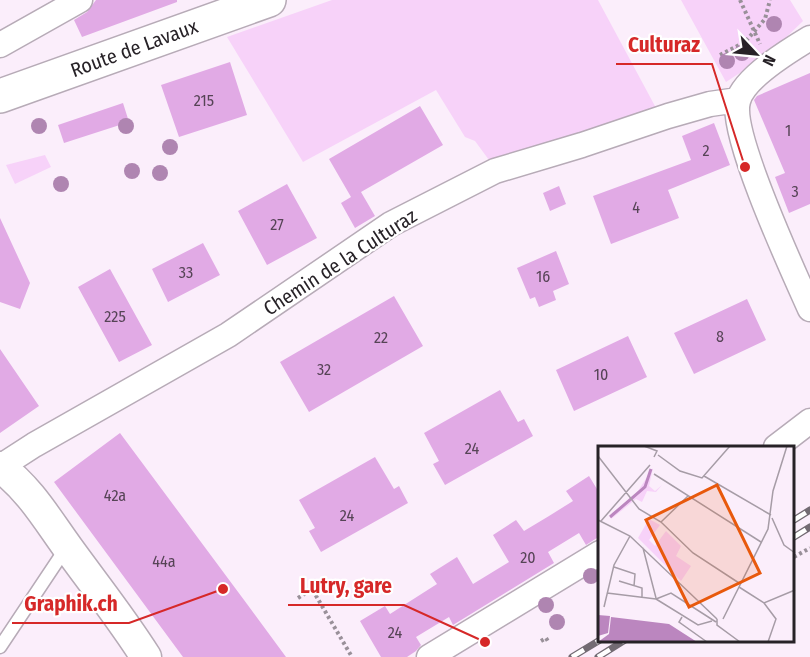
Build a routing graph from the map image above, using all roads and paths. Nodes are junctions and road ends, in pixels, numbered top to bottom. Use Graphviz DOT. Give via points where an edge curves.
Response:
graph roads {
  1 [pos="80,0"];
  2 [pos="268,0"];
  3 [pos="740,0"];
  4 [pos="770,0"];
  5 [pos="754,30"];
  6 [pos="810,38"];
  7 [pos="0,45"];
  8 [pos="763,51"];
  9 [pos="720,55"];
  10 [pos="0,96"];
  11 [pos="738,100"];
  12 [pos="810,309"];
  13 [pos="810,421"];
  14 [pos="777,446"];
  15 [pos="0,467"];
  16 [pos="67,547"];
  17 [pos="810,548"];
  18 [pos="598,554"];
  19 [pos="795,556"];
  20 [pos="298,598"];
  21 [pos="541,641"];
  22 [pos="549,643"];
  23 [pos="0,647"];
  24 [pos="146,657"];
  25 [pos="352,657"];
  26 [pos="429,657"];
  1 -- 7 [label="street"];
  2 -- 10 [label="main road, Route de Lavaux"];
  3 -- 5 [label="path"];
  4 -- 5 [label="path" via="765,19"];
  5 -- 8 [label="path"];
  5 -- 9 [label="path" via="745,42"];
  6 -- 11 [label="street" via="754,79"];
  11 -- 12 [label="street" via="737,116 748,158"];
  11 -- 15 [label="street, Chemin de la Culturaz" via="668,116 495,171 392,224 228,335"];
  13 -- 14 [label="street"];
  15 -- 16 [label="street" via="27,491"];
  16 -- 23 [label="lane"];
  16 -- 24 [label="street"];
  17 -- 19 [label="path"];
  18 -- 26 [label="street"];
  20 -- 25 [label="path" via="312,589"];
  21 -- 22 [label="path" via="546,638"];
}
